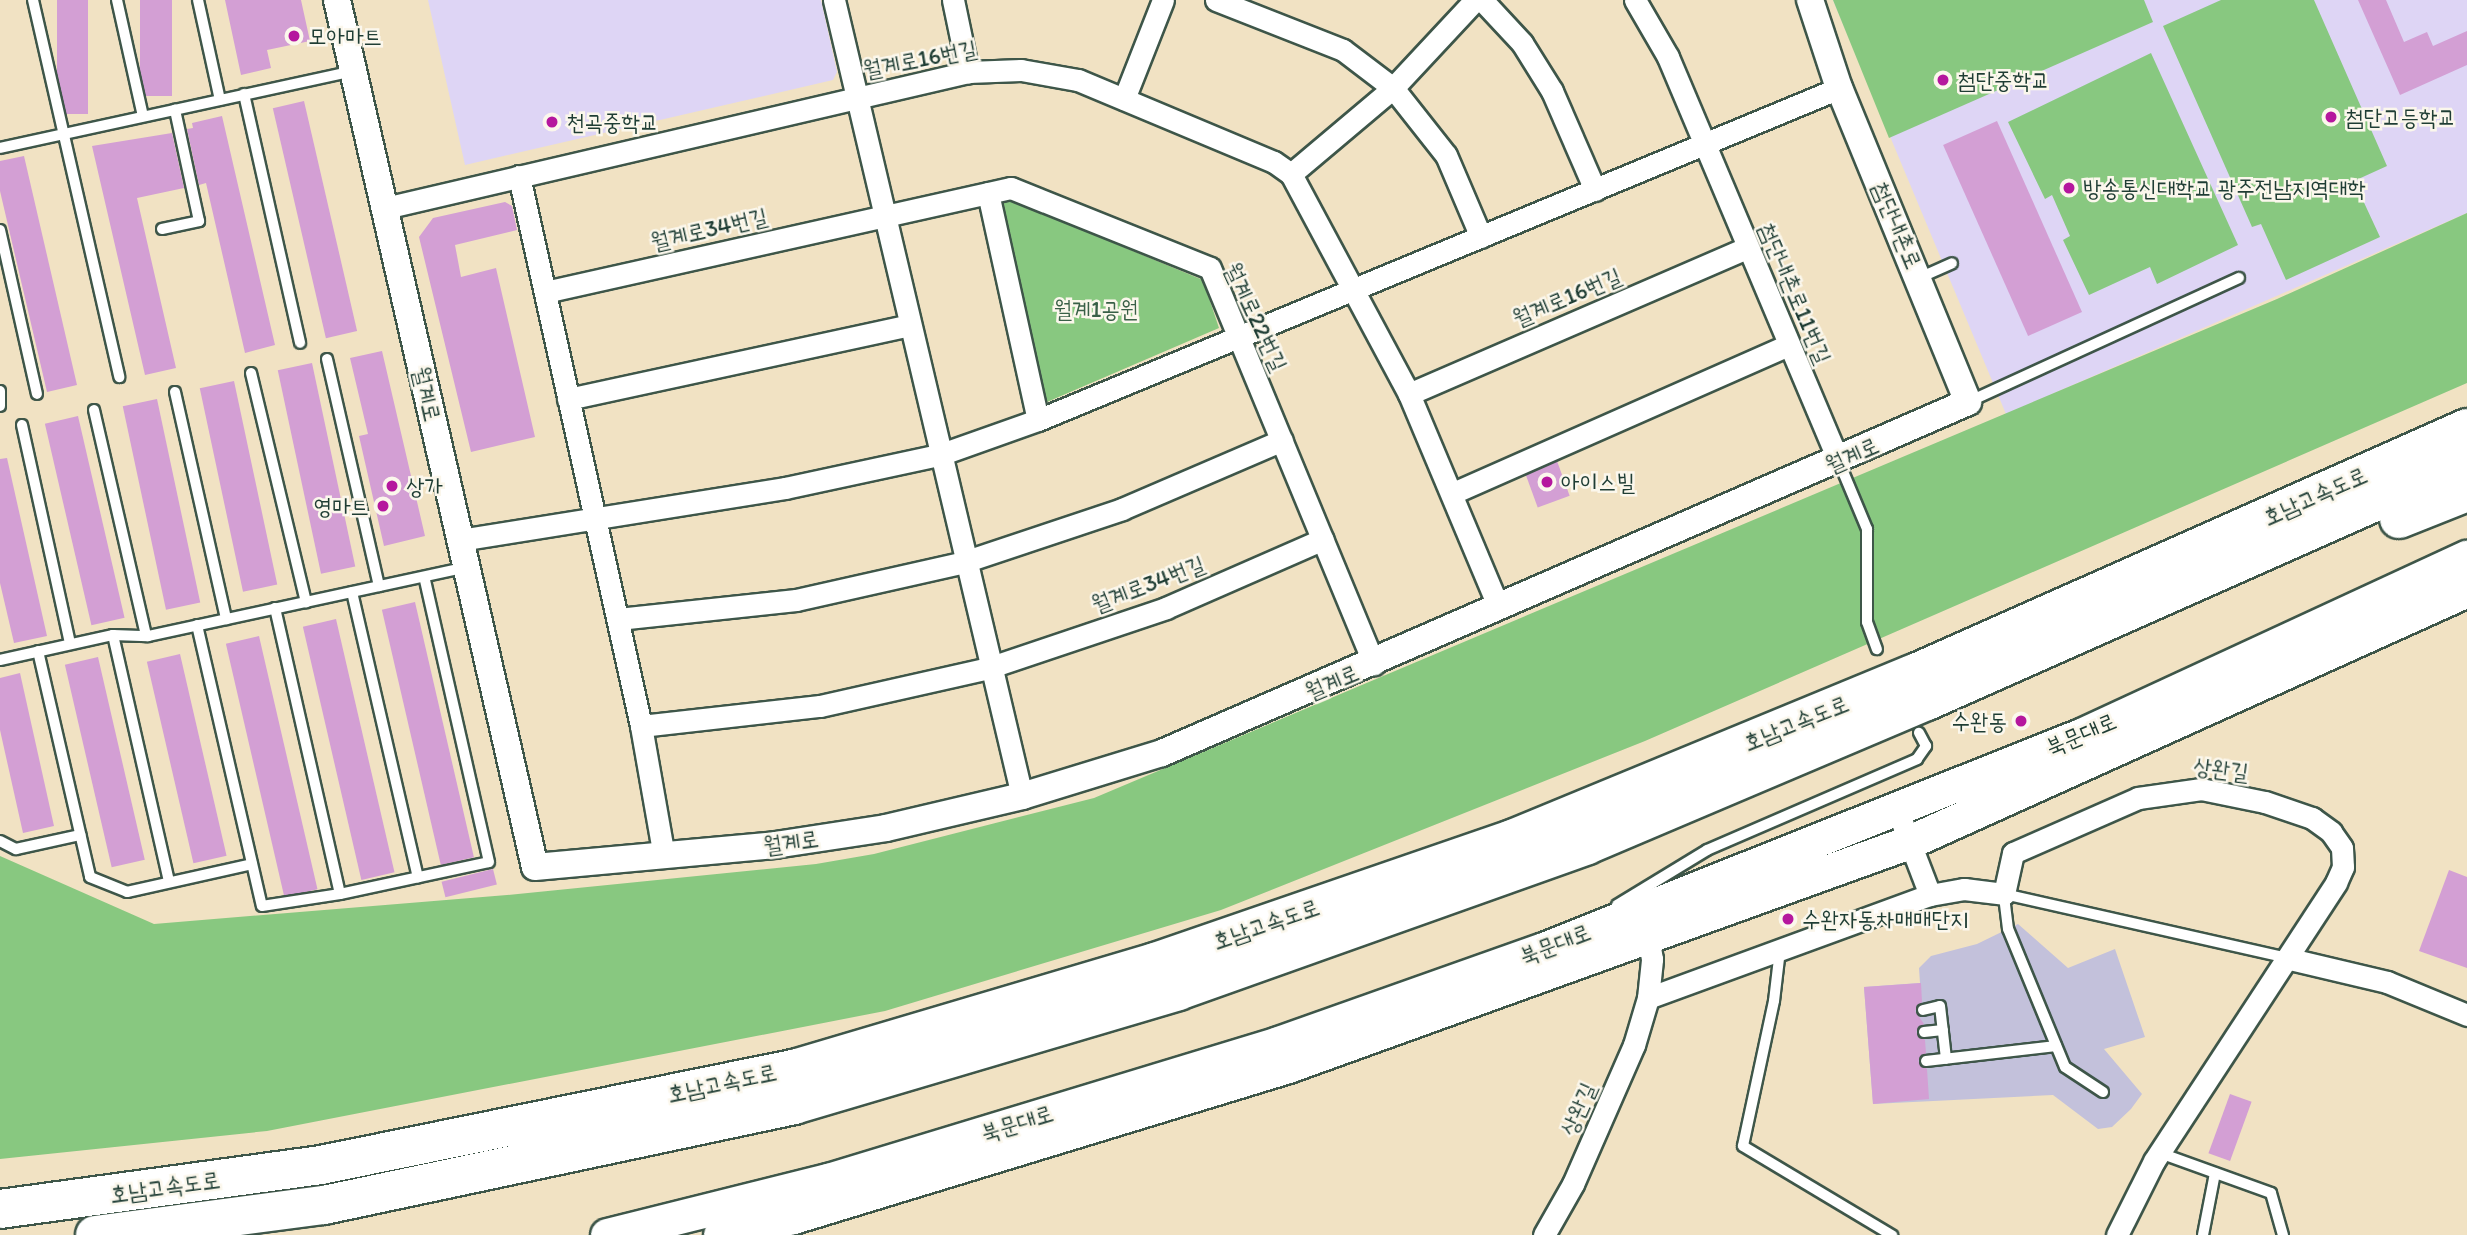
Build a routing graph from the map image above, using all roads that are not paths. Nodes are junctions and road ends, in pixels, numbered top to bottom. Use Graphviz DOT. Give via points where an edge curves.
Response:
graph roads {
  1 [pos="33,0"];
  2 [pos="117,0"];
  3 [pos="198,0"];
  4 [pos="337,0"];
  5 [pos="834,0"];
  6 [pos="953,0"];
  7 [pos="1163,0"];
  8 [pos="1216,0"];
  9 [pos="1475,0"];
  10 [pos="1482,0"];
  11 [pos="1635,0"];
  12 [pos="1797,0"];
  13 [pos="1810,0"];
  14 [pos="1824,48"];
  15 [pos="354,71"];
  16 [pos="968,72"];
  17 [pos="1393,88"];
  18 [pos="1839,88"];
  19 [pos="244,94"];
  20 [pos="857,99"];
  21 [pos="1124,99"];
  22 [pos="220,100"];
  23 [pos="176,110"];
  24 [pos="143,117"];
  25 [pos="63,134"];
  26 [pos="1706,144"];
  27 [pos="0,148"];
  28 [pos="1291,174"];
  29 [pos="519,176"];
  30 [pos="1595,190"];
  31 [pos="988,193"];
  32 [pos="385,208"];
  33 [pos="884,216"];
  34 [pos="162,229"];
  35 [pos="0,230"];
  36 [pos="1481,237"];
  37 [pos="1746,248"];
  38 [pos="1952,263"];
  39 [pos="1919,278"];
  40 [pos="2239,278"];
  41 [pos="1353,289"];
  42 [pos="545,292"];
  43 [pos="909,325"];
  44 [pos="1238,335"];
  45 [pos="300,342"];
  46 [pos="1787,346"];
  47 [pos="327,359"];
  48 [pos="251,373"];
  49 [pos="118,377"];
  50 [pos="0,391"];
  51 [pos="175,392"];
  52 [pos="37,394"];
  53 [pos="1409,394"];
  54 [pos="568,399"];
  55 [pos="1968,402"];
  56 [pos="0,406"];
  57 [pos="94,410"];
  58 [pos="1038,420"];
  59 [pos="22,425"];
  60 [pos="2467,428"];
  61 [pos="1282,440"];
  62 [pos="939,456"];
  63 [pos="2467,461"];
  64 [pos="1839,462"];
  65 [pos="2467,492"];
  66 [pos="1453,493"];
  67 [pos="595,516"];
  68 [pos="1323,539"];
  69 [pos="460,540"];
  70 [pos="2467,556"];
  71 [pos="964,562"];
  72 [pos="467,568"];
  73 [pos="424,576"];
  74 [pos="379,586"];
  75 [pos="2467,590"];
  76 [pos="352,592"];
  77 [pos="306,602"];
  78 [pos="275,608"];
  79 [pos="1499,608"];
  80 [pos="226,619"];
  81 [pos="618,619"];
  82 [pos="197,625"];
  83 [pos="113,635"];
  84 [pos="146,635"];
  85 [pos="70,645"];
  86 [pos="1877,649"];
  87 [pos="38,651"];
  88 [pos="0,660"];
  89 [pos="1374,664"];
  90 [pos="988,668"];
  91 [pos="1923,717"];
  92 [pos="641,726"];
  93 [pos="1022,796"];
  94 [pos="1897,810"];
  95 [pos="80,835"];
  96 [pos="0,841"];
  97 [pos="1909,842"];
  98 [pos="664,856"];
  99 [pos="252,864"];
  100 [pos="418,877"];
  101 [pos="169,882"];
  102 [pos="340,894"];
  103 [pos="2004,894"];
  104 [pos="1930,895"];
  105 [pos="1648,937"];
  106 [pos="1780,947"];
  107 [pos="1541,950"];
  108 [pos="2290,958"];
  109 [pos="1648,998"];
  110 [pos="1923,1010"];
  111 [pos="2467,1015"];
  112 [pos="1943,1030"];
  113 [pos="1924,1032"];
  114 [pos="2056,1046"];
  115 [pos="1946,1059"];
  116 [pos="1926,1061"];
  117 [pos="2104,1092"];
  118 [pos="2160,1153"];
  119 [pos="2216,1173"];
  120 [pos="0,1209"];
  121 [pos="95,1235"];
  122 [pos="607,1235"];
  123 [pos="720,1235"];
  124 [pos="1544,1235"];
  125 [pos="1892,1235"];
  126 [pos="2117,1235"];
  127 [pos="2203,1235"];
  128 [pos="2284,1235"];
  1 -- 25 [label="lane"];
  2 -- 24 [label="lane"];
  3 -- 22 [label="lane"];
  4 -- 15 [label="street, 월계로"];
  5 -- 20 [label="street"];
  6 -- 16 [label="street"];
  7 -- 21 [label="street"];
  8 -- 17 [label="street" via="1343,50"];
  9 -- 17 [label="street"];
  10 -- 30 [label="street" via="1522,43 1552,91"];
  11 -- 26 [label="street, 첨단내촌로11번길" via="1668,57"];
  12 -- 14 [label="street"];
  13 -- 14 [label="street"];
  14 -- 18 [label="street, 첨단내촌로"];
  15 -- 19 [label="lane"];
  15 -- 32 [label="street, 월계로"];
  16 -- 20 [label="street, 월계로16번길"];
  16 -- 21 [label="street, 월계로16번길" via="1021,70 1078,80"];
  17 -- 28 [label="street"];
  17 -- 36 [label="street" via="1446,155"];
  18 -- 26 [label="street"];
  18 -- 39 [label="street, 첨단내촌로"];
  19 -- 22 [label="lane"];
  19 -- 45 [label="lane"];
  20 -- 29 [label="street, 월계로16번길"];
  20 -- 33 [label="street"];
  21 -- 28 [label="street, 월계로16번길" via="1274,162"];
  22 -- 23 [label="lane"];
  23 -- 24 [label="lane"];
  23 -- 34 [label="lane" via="199,221"];
  24 -- 25 [label="lane"];
  25 -- 27 [label="lane"];
  25 -- 49 [label="lane"];
  26 -- 30 [label="street"];
  26 -- 37 [label="street, 첨단내촌로11번길"];
  28 -- 41 [label="street"];
  29 -- 32 [label="street, 월계로16번길"];
  29 -- 42 [label="street"];
  30 -- 36 [label="street"];
  31 -- 33 [label="street, 월계로22번길"];
  31 -- 44 [label="street, 월계로22번길" via="1011,187 1210,268"];
  31 -- 58 [label="street"];
  32 -- 69 [label="street, 월계로"];
  33 -- 42 [label="street, 월계로34번길"];
  33 -- 43 [label="street"];
  35 -- 52 [label="lane"];
  36 -- 41 [label="street"];
  37 -- 46 [label="street, 첨단내촌로11번길"];
  37 -- 53 [label="street, 월계로16번길"];
  38 -- 39 [label="lane"];
  39 -- 55 [label="street, 첨단내촌로"];
  40 -- 55 [label="lane"];
  41 -- 44 [label="street"];
  41 -- 53 [label="street"];
  42 -- 54 [label="street"];
  43 -- 54 [label="street"];
  43 -- 62 [label="street"];
  44 -- 58 [label="street"];
  44 -- 61 [label="street, 월계로22번길"];
  46 -- 64 [label="street, 첨단내촌로11번길"];
  46 -- 66 [label="street"];
  47 -- 74 [label="lane"];
  48 -- 77 [label="lane"];
  50 -- 56 [label="lane"];
  51 -- 80 [label="lane"];
  53 -- 66 [label="street"];
  54 -- 67 [label="street"];
  55 -- 64 [label="street, 월계로"];
  57 -- 84 [label="lane"];
  58 -- 62 [label="street"];
  59 -- 85 [label="lane"];
  60 -- 120 [label="highway, 호남고속도로" via="1913,674 1512,839 1154,962 797,1068 321,1165"];
  61 -- 68 [label="street, 월계로22번길"];
  61 -- 71 [label="street" via="1122,509"];
  62 -- 67 [label="street" via="785,488"];
  62 -- 71 [label="street"];
  63 -- 91 [label="highway, 호남고속도로"];
  64 -- 79 [label="street, 월계로"];
  64 -- 86 [label="lane" via="1867,529 1867,622"];
  65 -- 91 [label="highway"];
  66 -- 79 [label="street"];
  67 -- 69 [label="street"];
  67 -- 81 [label="street"];
  68 -- 89 [label="street, 월계로22번길"];
  68 -- 90 [label="street, 월계로34번길" via="1166,608"];
  69 -- 72 [label="street, 월계로"];
  70 -- 94 [label="main road, 북문대로" via="2081,735"];
  71 -- 81 [label="street" via="796,600"];
  71 -- 90 [label="street"];
  72 -- 73 [label="lane"];
  72 -- 98 [label="street, 월계로" via="535,867"];
  73 -- 74 [label="lane"];
  73 -- 100 [label="lane" via="489,862"];
  74 -- 76 [label="lane"];
  75 -- 97 [label="main road, 북문대로"];
  76 -- 77 [label="lane"];
  76 -- 100 [label="lane"];
  77 -- 78 [label="lane"];
  78 -- 80 [label="lane"];
  78 -- 102 [label="lane"];
  79 -- 89 [label="street, 월계로"];
  80 -- 82 [label="lane"];
  81 -- 92 [label="street"];
  82 -- 84 [label="lane"];
  82 -- 99 [label="lane"];
  83 -- 84 [label="lane"];
  83 -- 85 [label="lane"];
  83 -- 101 [label="lane"];
  85 -- 87 [label="lane"];
  87 -- 88 [label="lane"];
  87 -- 95 [label="lane"];
  89 -- 93 [label="street, 월계로" via="1162,753"];
  90 -- 92 [label="street, 월계로34번길" via="820,706"];
  90 -- 93 [label="street"];
  91 -- 107 [label="lane" via="1926,746 1917,759 1707,850"];
  91 -- 121 [label="highway, 호남고속도로" via="1587,845 1178,991 807,1101 324,1205"];
  92 -- 98 [label="street"];
  93 -- 98 [label="street, 월계로" via="886,828"];
  94 -- 97 [label="street"];
  94 -- 107 [label="main road, 북문대로"];
  95 -- 96 [label="lane" via="16,849"];
  95 -- 101 [label="lane" via="89,877 127,892"];
  97 -- 104 [label="street"];
  97 -- 105 [label="main road, 북문대로"];
  99 -- 101 [label="lane"];
  99 -- 102 [label="lane" via="262,906"];
  100 -- 102 [label="lane"];
  103 -- 104 [label="street" via="1964,889"];
  103 -- 108 [label="lane"];
  103 -- 108 [label="street, 상완길" via="2013,853 2138,798 2166,790 2201,789 2265,802 2312,818 2332,832 2342,848 2343,867 2336,883"];
  103 -- 114 [label="lane" via="2008,929"];
  104 -- 106 [label="street"];
  105 -- 109 [label="street, 상완길" via="1652,959"];
  105 -- 123 [label="main road, 북문대로" via="1288,1066 793,1217"];
  106 -- 109 [label="street"];
  106 -- 125 [label="lane" via="1774,1001 1743,1146"];
  107 -- 122 [label="main road, 북문대로" via="1278,1043 881,1164"];
  108 -- 111 [label="street" via="2387,982"];
  108 -- 118 [label="street, 상완길"];
  109 -- 124 [label="street, 상완길" via="1607,1109"];
  110 -- 112 [label="lane" via="1940,1006"];
  112 -- 113 [label="lane"];
  112 -- 115 [label="lane"];
  114 -- 115 [label="lane"];
  114 -- 117 [label="lane" via="2065,1067"];
  115 -- 116 [label="lane"];
  118 -- 119 [label="lane"];
  118 -- 126 [label="street, 상완길"];
  119 -- 127 [label="lane"];
  119 -- 128 [label="lane" via="2271,1193"];
}
